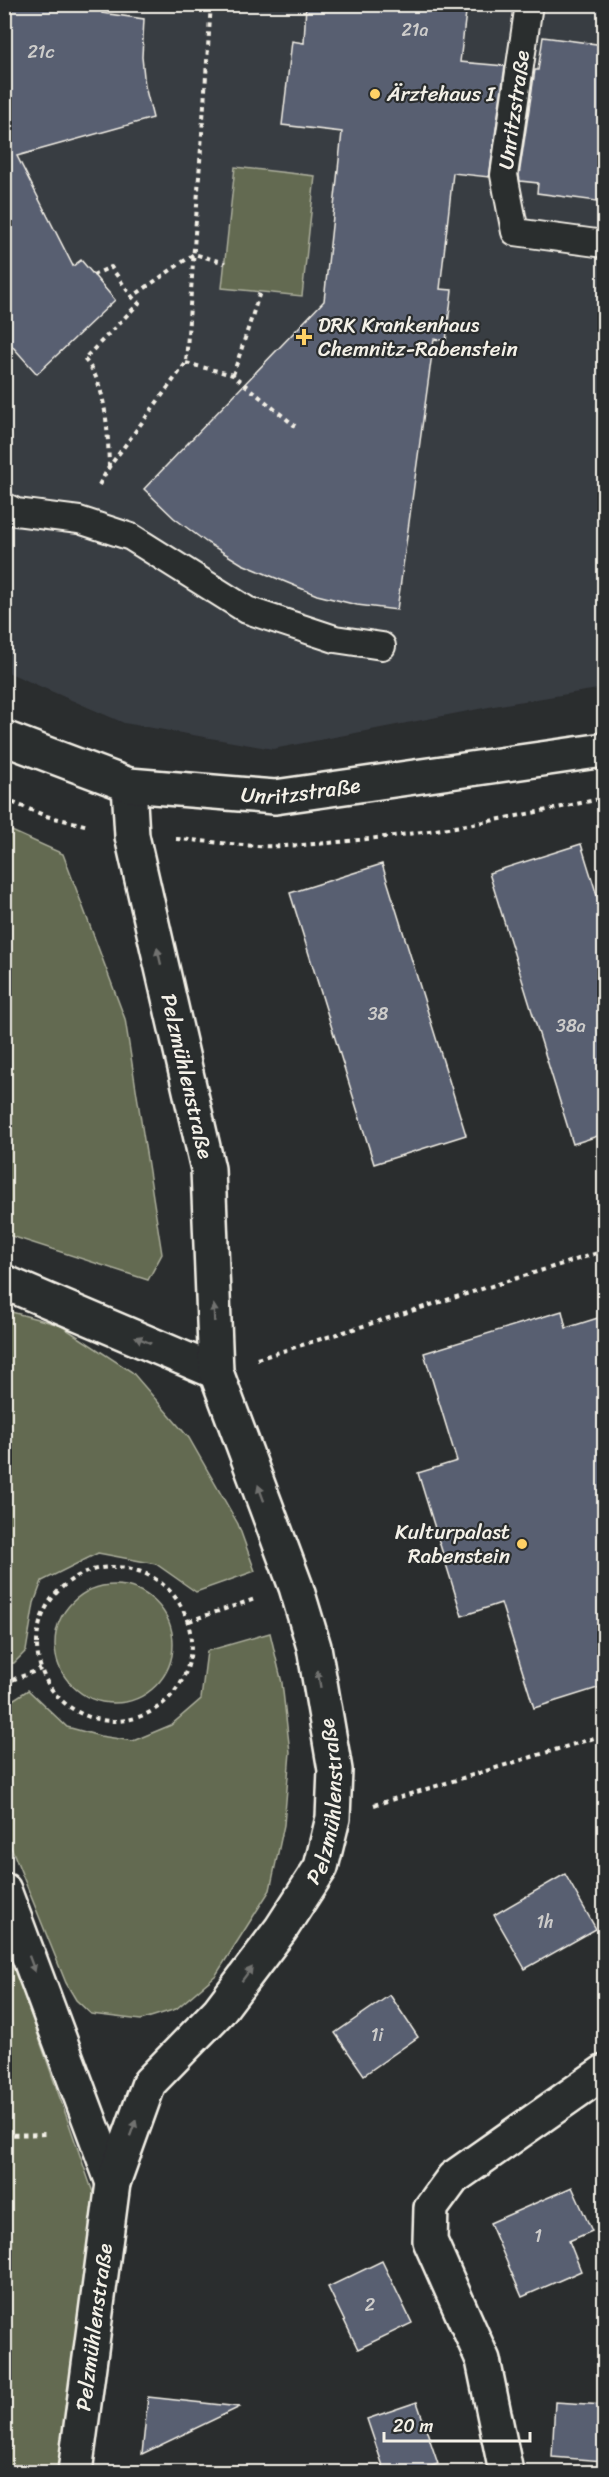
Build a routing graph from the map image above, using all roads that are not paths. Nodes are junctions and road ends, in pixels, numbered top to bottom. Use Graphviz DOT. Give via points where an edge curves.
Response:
graph roads {
  1 [pos="529,4"];
  2 [pos="604,244"];
  3 [pos="4,506"];
  4 [pos="382,646"];
  5 [pos="4,738"];
  6 [pos="604,750"];
  7 [pos="129,784"];
  8 [pos="4,1281"];
  9 [pos="216,1372"];
  10 [pos="4,1890"];
  11 [pos="604,2072"];
  12 [pos="113,2183"];
  13 [pos="75,2472"];
  14 [pos="506,2472"];
  1 -- 2 [label="lane, Unritzstraße" via="504,175 515,232"];
  3 -- 4 [label="lane" via="16,512 79,520 131,537 247,610 335,639"];
  5 -- 7 [label="street, Unritzstraße"];
  6 -- 7 [label="street, Unritzstraße" via="275,797"];
  9 -- 7 [label="street, Pelzmühlenstraße, one-way" via="207,1169 132,836"];
  9 -- 8 [label="street, one-way"];
  12 -- 9 [label="street, Pelzmühlenstraße, one-way" via="149,2083 219,2011 281,1929 321,1867 333,1818 335,1770 314,1647 296,1587"];
  10 -- 12 [label="street, Pelzmühlenstraße, one-way"];
  11 -- 14 [label="street" via="453,2178 431,2208 430,2241 483,2360"];
  12 -- 13 [label="street, Pelzmühlenstraße"];
}
